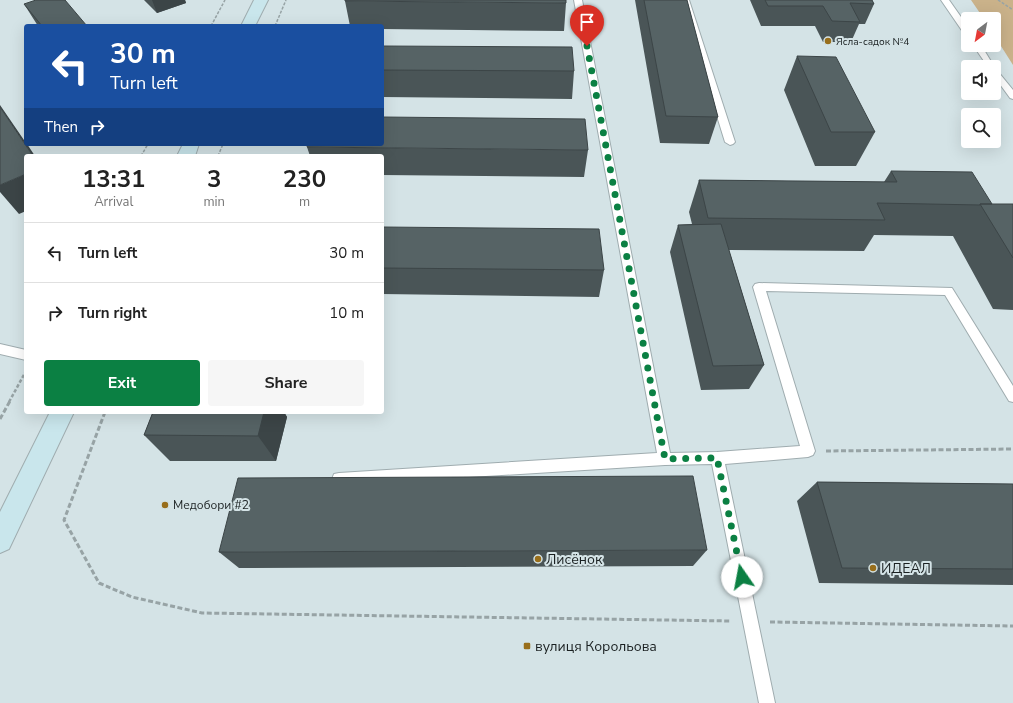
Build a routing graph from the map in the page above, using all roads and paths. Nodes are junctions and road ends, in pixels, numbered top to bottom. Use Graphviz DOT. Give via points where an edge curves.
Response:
graph roads {
  1 [pos="225,0"];
  2 [pos="261,0"];
  3 [pos="286,0"];
  4 [pos="578,0"];
  5 [pos="685,0"];
  6 [pos="945,0"];
  7 [pos="998,0"];
  8 [pos="1013,10"];
  9 [pos="961,23"];
  10 [pos="212,24"];
  11 [pos="249,24"];
  12 [pos="276,24"];
  13 [pos="1001,80"];
  14 [pos="1013,96"];
  15 [pos="730,142"];
  16 [pos="0,349"];
  17 [pos="24,355"];
  18 [pos="24,374"];
  19 [pos="1013,397"];
  20 [pos="61,414"];
  21 [pos="104,414"];
  22 [pos="0,419"];
  23 [pos="1013,449"];
  24 [pos="808,451"];
  25 [pos="717,458"];
  26 [pos="665,459"];
  27 [pos="323,480"];
  28 [pos="0,540"];
  29 [pos="751,621"];
  30 [pos="1013,626"];
  31 [pos="767,703"];
  1 -- 10 [label="path"];
  2 -- 11 [label="street"];
  3 -- 12 [label="path"];
  4 -- 26 [label="lane"];
  5 -- 15 [label="lane"];
  6 -- 9 [label="lane"];
  7 -- 8 [label="path"];
  13 -- 14 [label="lane"];
  16 -- 17 [label="lane"];
  18 -- 22 [label="path"];
  19 -- 24 [label="lane" via="948,291 759,287"];
  20 -- 28 [label="street"];
  21 -- 29 [label="path" via="64,520 99,583 132,597 202,613"];
  23 -- 24 [label="path"];
  24 -- 25 [label="lane"];
  25 -- 26 [label="lane"];
  25 -- 29 [label="lane"];
  26 -- 27 [label="lane"];
  29 -- 30 [label="path"];
  29 -- 31 [label="lane"];
}
